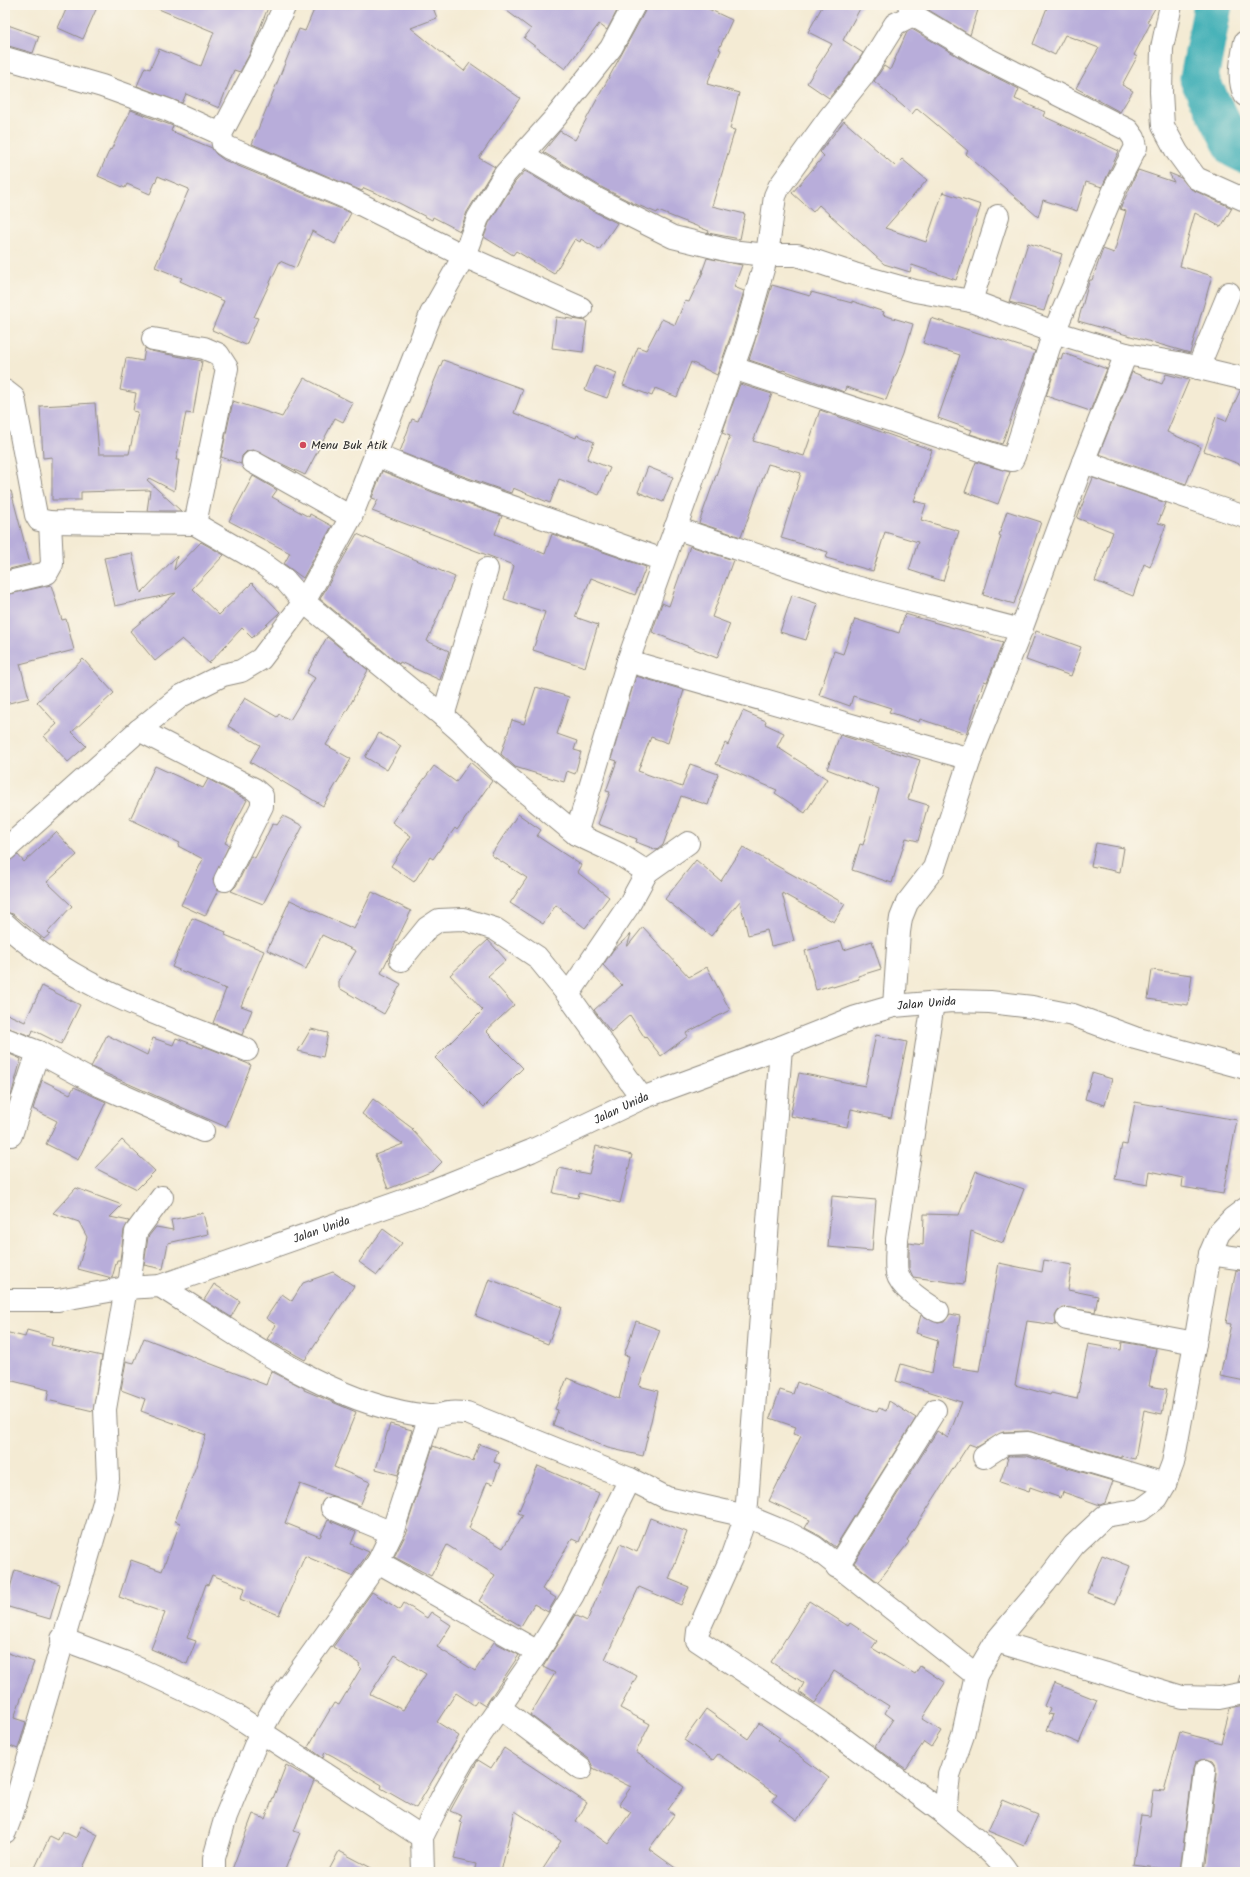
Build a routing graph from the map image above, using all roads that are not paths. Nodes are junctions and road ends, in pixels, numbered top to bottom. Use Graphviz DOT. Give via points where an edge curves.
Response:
graph roads {
  1 [pos="285,5"];
  2 [pos="634,5"];
  3 [pos="1171,5"];
  4 [pos="911,10"];
  5 [pos="1245,42"];
  6 [pos="5,58"];
  7 [pos="1245,95"];
  8 [pos="1163,126"];
  9 [pos="221,134"];
  10 [pos="1134,138"];
  11 [pos="523,154"];
  12 [pos="1245,200"];
  13 [pos="998,216"];
  14 [pos="464,256"];
  15 [pos="767,256"];
  16 [pos="1229,293"];
  17 [pos="971,301"];
  18 [pos="581,308"];
  19 [pos="1054,332"];
  20 [pos="153,339"];
  21 [pos="1126,354"];
  22 [pos="732,368"];
  23 [pos="1198,368"];
  24 [pos="1245,379"];
  25 [pos="5,391"];
  26 [pos="375,455"];
  27 [pos="253,462"];
  28 [pos="1083,462"];
  29 [pos="351,517"];
  30 [pos="1245,517"];
  31 [pos="50,522"];
  32 [pos="195,524"];
  33 [pos="675,528"];
  34 [pos="663,560"];
  35 [pos="488,569"];
  36 [pos="5,583"];
  37 [pos="304,602"];
  38 [pos="1021,630"];
  39 [pos="628,661"];
  40 [pos="443,716"];
  41 [pos="139,730"];
  42 [pos="970,759"];
  43 [pos="576,834"];
  44 [pos="688,843"];
  45 [pos="5,850"];
  46 [pos="646,872"];
  47 [pos="225,880"];
  48 [pos="5,924"];
  49 [pos="402,960"];
  50 [pos="568,995"];
  51 [pos="933,1003"];
  52 [pos="894,1006"];
  53 [pos="5,1039"];
  54 [pos="781,1047"];
  55 [pos="247,1050"];
  56 [pos="38,1052"];
  57 [pos="1245,1068"];
  58 [pos="642,1098"];
  59 [pos="203,1130"];
  60 [pos="10,1135"];
  61 [pos="162,1197"];
  62 [pos="1245,1208"];
  63 [pos="1210,1254"];
  64 [pos="1245,1259"];
  65 [pos="160,1286"];
  66 [pos="126,1288"];
  67 [pos="5,1300"];
  68 [pos="938,1311"];
  69 [pos="1067,1319"];
  70 [pos="1195,1343"];
  71 [pos="935,1410"];
  72 [pos="430,1416"];
  73 [pos="984,1457"];
  74 [pos="630,1479"];
  75 [pos="1165,1484"];
  76 [pos="332,1508"];
  77 [pos="746,1516"];
  78 [pos="392,1533"];
  79 [pos="378,1562"];
  80 [pos="837,1566"];
  81 [pos="62,1639"];
  82 [pos="996,1641"];
  83 [pos="538,1652"];
  84 [pos="976,1674"];
  85 [pos="1245,1693"];
  86 [pos="499,1707"];
  87 [pos="261,1731"];
  88 [pos="581,1768"];
  89 [pos="1205,1771"];
  90 [pos="945,1814"];
  91 [pos="5,1832"];
  92 [pos="422,1837"];
  93 [pos="214,1872"];
  94 [pos="423,1872"];
  95 [pos="1007,1872"];
  96 [pos="1192,1872"];
  1 -- 9 [label="street" via="261,58"];
  2 -- 11 [label="street" via="611,48"];
  3 -- 8 [label="street" via="1162,48"];
  4 -- 10 [label="street" via="980,55 1128,130"];
  4 -- 15 [label="street" via="895,24 862,77 779,188 775,196"];
  5 -- 7 [label="street" via="1241,62 1242,89"];
  6 -- 9 [label="street" via="102,86 168,110"];
  8 -- 10 [label="street"];
  8 -- 12 [label="street" via="1177,152 1196,178"];
  9 -- 14 [label="street" via="223,144 229,148 352,200"];
  10 -- 19 [label="street" via="1136,147 1115,188"];
  11 -- 14 [label="street" via="505,174 478,218"];
  11 -- 15 [label="street" via="596,199 673,237 730,251"];
  13 -- 17 [label="street"];
  14 -- 18 [label="street"];
  14 -- 26 [label="street" via="431,314"];
  15 -- 17 [label="street" via="797,255 915,291"];
  15 -- 22 [label="street"];
  16 -- 23 [label="street"];
  17 -- 19 [label="street"];
  19 -- 21 [label="street"];
  19 -- 22 [label="street" via="1012,460"];
  20 -- 32 [label="street" via="204,348 218,354 227,368"];
  21 -- 23 [label="street"];
  21 -- 28 [label="street"];
  22 -- 33 [label="street"];
  23 -- 24 [label="street"];
  25 -- 31 [label="street" via="14,398 36,515 39,520"];
  26 -- 29 [label="street"];
  26 -- 34 [label="street" via="439,481"];
  27 -- 29 [label="street"];
  28 -- 30 [label="street"];
  28 -- 38 [label="street"];
  29 -- 37 [label="street"];
  31 -- 32 [label="street"];
  31 -- 36 [label="street" via="52,564 47,574"];
  32 -- 37 [label="street" via="259,561 285,580"];
  33 -- 34 [label="street"];
  33 -- 38 [label="street" via="844,584"];
  34 -- 39 [label="street"];
  35 -- 40 [label="street"];
  37 -- 40 [label="street"];
  37 -- 41 [label="street" via="261,659 241,671 223,675 181,696"];
  38 -- 42 [label="street"];
  39 -- 42 [label="street"];
  39 -- 43 [label="street"];
  40 -- 43 [label="street" via="499,770"];
  41 -- 45 [label="street"];
  41 -- 47 [label="street" via="254,789 262,796 262,806"];
  42 -- 52 [label="street" via="934,868 907,903 901,918"];
  43 -- 46 [label="street" via="619,854"];
  44 -- 46 [label="street"];
  46 -- 50 [label="street" via="629,905"];
  48 -- 55 [label="street" via="26,944 71,974 145,1010"];
  49 -- 50 [label="street" via="427,928 439,920 462,919 495,929 537,957"];
  50 -- 58 [label="street"];
  51 -- 52 [label="street, Jalan Unida"];
  51 -- 57 [label="street, Jalan Unida" via="990,1002 1073,1015 1135,1038"];
  51 -- 68 [label="street" via="897,1239 897,1274 908,1290"];
  52 -- 54 [label="street, Jalan Unida" via="856,1017"];
  53 -- 56 [label="street"];
  54 -- 58 [label="street, Jalan Unida"];
  54 -- 77 [label="street"];
  56 -- 59 [label="street" via="101,1086"];
  56 -- 60 [label="street"];
  58 -- 65 [label="street, Jalan Unida" via="531,1151 434,1190"];
  61 -- 66 [label="street" via="136,1232 130,1279"];
  62 -- 63 [label="street" via="1219,1233"];
  63 -- 64 [label="street"];
  63 -- 70 [label="street"];
  65 -- 66 [label="street, Jalan Unida"];
  65 -- 72 [label="street" via="294,1370 353,1397 395,1410"];
  66 -- 67 [label="street, Jalan Unida" via="58,1300"];
  66 -- 81 [label="street" via="105,1409 108,1479 104,1502"];
  69 -- 70 [label="street"];
  70 -- 75 [label="street" via="1173,1463"];
  71 -- 80 [label="street"];
  72 -- 74 [label="street" via="467,1413"];
  72 -- 78 [label="street"];
  73 -- 75 [label="street" via="1004,1444 1028,1443"];
  74 -- 77 [label="street" via="667,1498"];
  74 -- 83 [label="street" via="573,1595"];
  75 -- 82 [label="street" via="1157,1498 1141,1510 1105,1516 1079,1540"];
  76 -- 78 [label="street"];
  77 -- 80 [label="street" via="792,1535"];
  77 -- 90 [label="street" via="731,1558 698,1630 697,1640 822,1723"];
  78 -- 79 [label="street"];
  79 -- 83 [label="street"];
  79 -- 87 [label="street" via="276,1704"];
  80 -- 84 [label="street"];
  81 -- 87 [label="street" via="180,1686 229,1710"];
  81 -- 91 [label="street"];
  82 -- 84 [label="street"];
  82 -- 85 [label="street" via="1182,1697 1219,1698"];
  83 -- 86 [label="street"];
  84 -- 90 [label="street" via="963,1735 949,1775"];
  86 -- 88 [label="street"];
  86 -- 92 [label="street" via="463,1760"];
  87 -- 92 [label="street"];
  87 -- 93 [label="street" via="226,1816 214,1858"];
  89 -- 96 [label="street"];
  90 -- 95 [label="street" via="990,1853"];
  92 -- 94 [label="street"];
}
